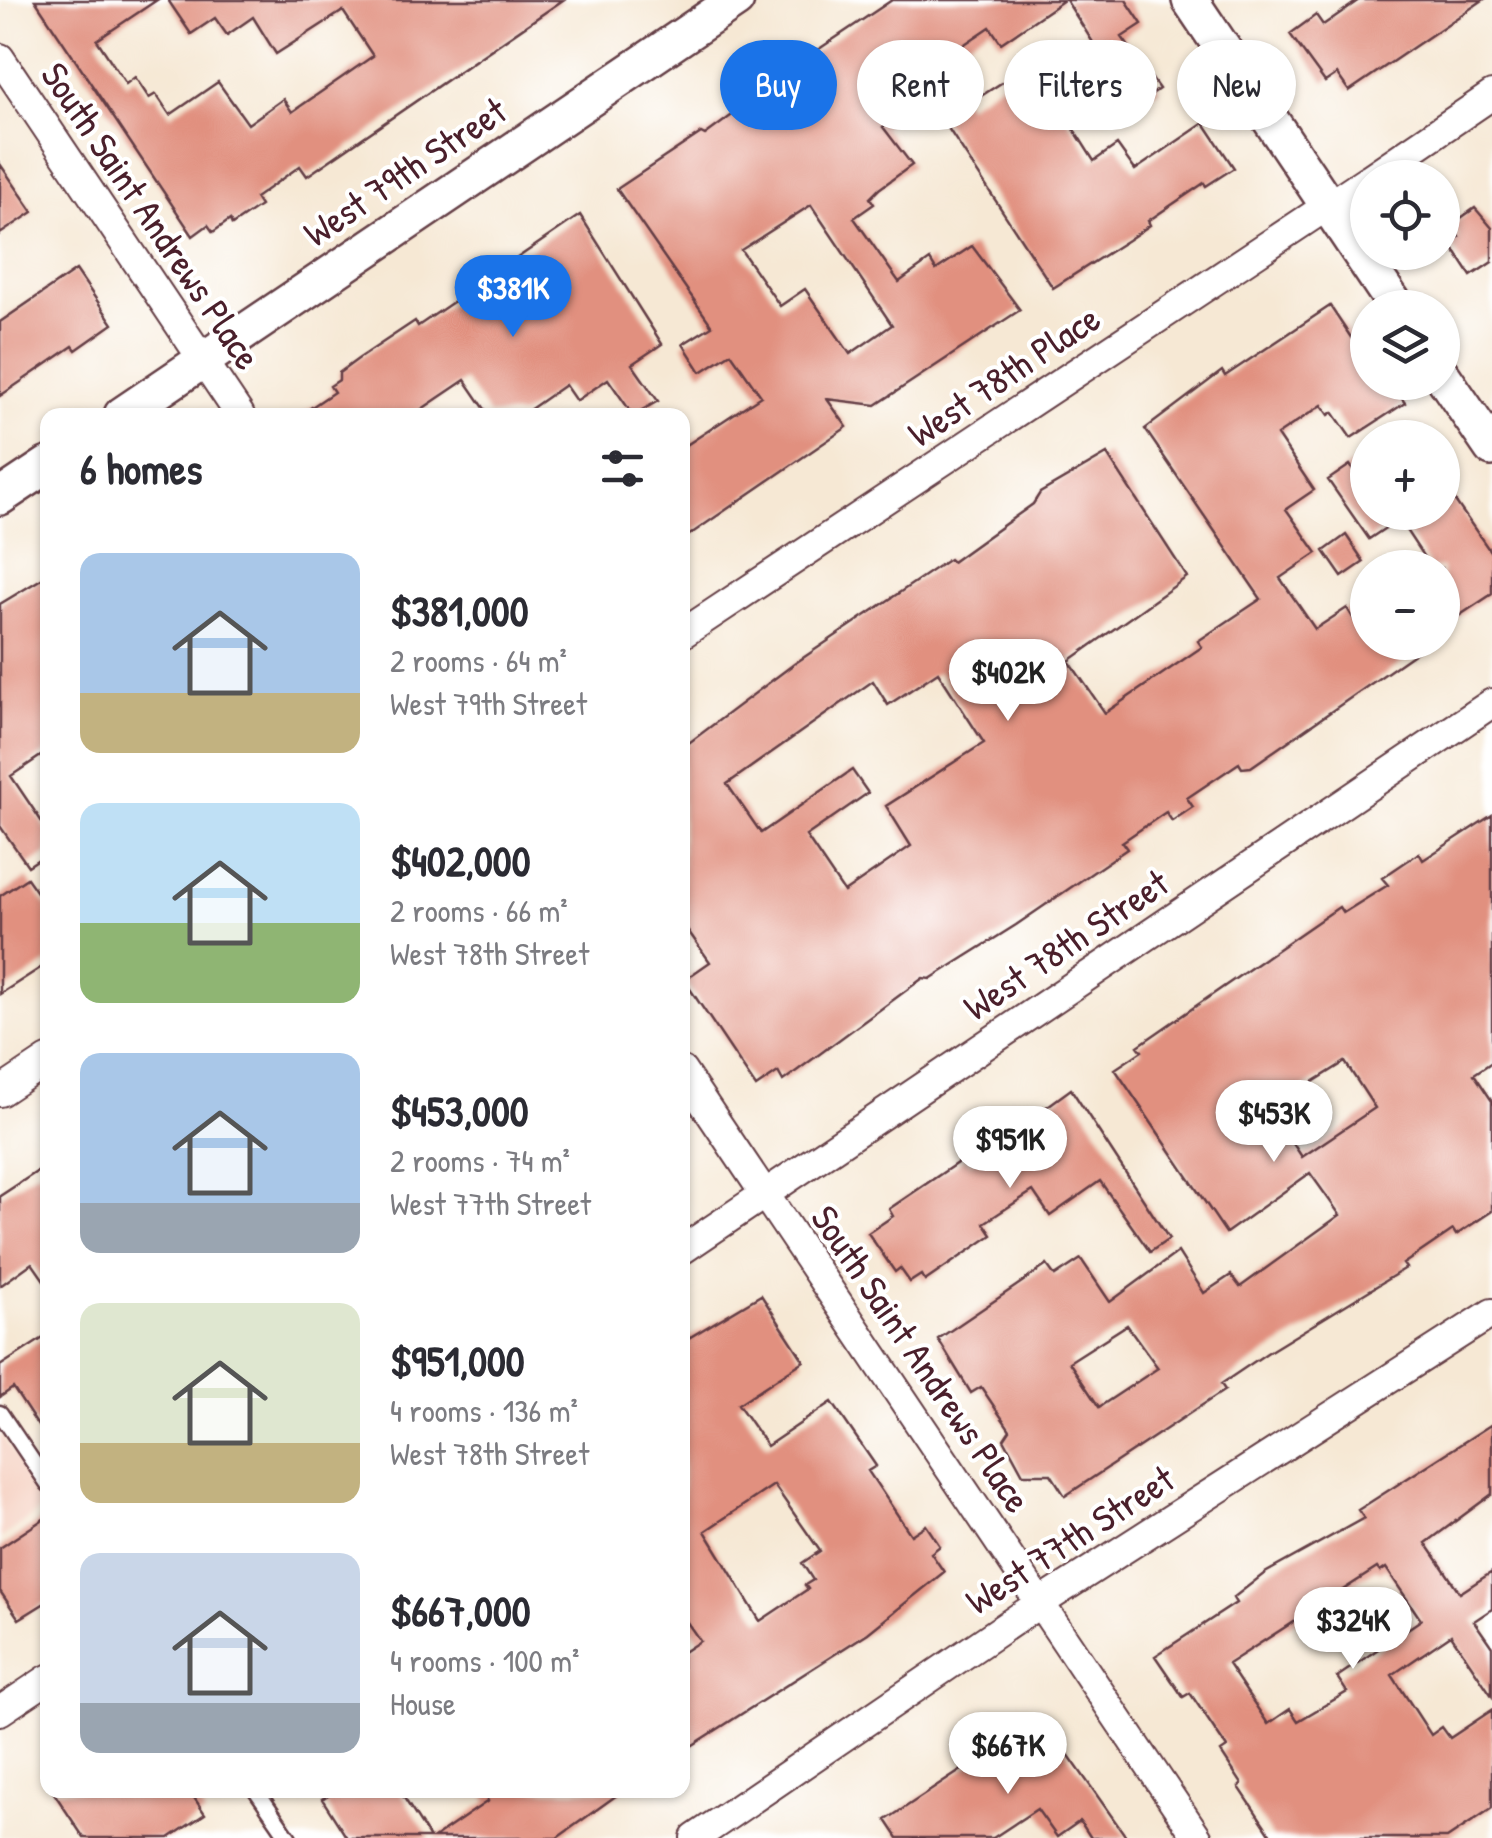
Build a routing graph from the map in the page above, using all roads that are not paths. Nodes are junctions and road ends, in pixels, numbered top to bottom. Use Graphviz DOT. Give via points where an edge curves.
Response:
graph roads {
  1 [pos="736,0"];
  2 [pos="1190,0"];
  3 [pos="0,58"];
  4 [pos="1492,95"];
  5 [pos="1396,160"];
  6 [pos="1350,191"];
  7 [pos="1329,206"];
  8 [pos="1385,290"];
  9 [pos="203,360"];
  10 [pos="1459,400"];
  11 [pos="132,408"];
  12 [pos="235,408"];
  13 [pos="1492,448"];
  14 [pos="40,470"];
  15 [pos="0,497"];
  16 [pos="690,629"];
  17 [pos="1492,703"];
  18 [pos="40,1065"];
  19 [pos="690,1083"];
  20 [pos="0,1092"];
  21 [pos="765,1194"];
  22 [pos="690,1245"];
  23 [pos="1492,1313"];
  24 [pos="0,1413"];
  25 [pos="40,1472"];
  26 [pos="1040,1603"];
  27 [pos="40,1684"];
  28 [pos="0,1711"];
  29 [pos="262,1798"];
  30 [pos="289,1838"];
  31 [pos="695,1838"];
  32 [pos="1198,1838"];
  1 -- 9 [label="street, West 79th Street"];
  2 -- 7 [label="street"];
  3 -- 9 [label="street, South Saint Andrews Place"];
  4 -- 5 [label="street, West 78th Place"];
  6 -- 7 [label="street, West 78th Place"];
  7 -- 8 [label="street"];
  7 -- 16 [label="street, West 78th Place"];
  9 -- 11 [label="street, West 79th Street"];
  9 -- 12 [label="street, South Saint Andrews Place"];
  10 -- 13 [label="street"];
  14 -- 15 [label="street"];
  17 -- 21 [label="street, West 78th Street"];
  18 -- 20 [label="street"];
  19 -- 21 [label="street, South Saint Andrews Place"];
  21 -- 22 [label="street, West 78th Street"];
  21 -- 26 [label="street, South Saint Andrews Place"];
  23 -- 26 [label="street, West 77th Street"];
  24 -- 25 [label="lane"];
  26 -- 31 [label="street, West 77th Street"];
  26 -- 32 [label="street, South Saint Andrews Place"];
  27 -- 28 [label="street"];
  29 -- 30 [label="lane"];
}
